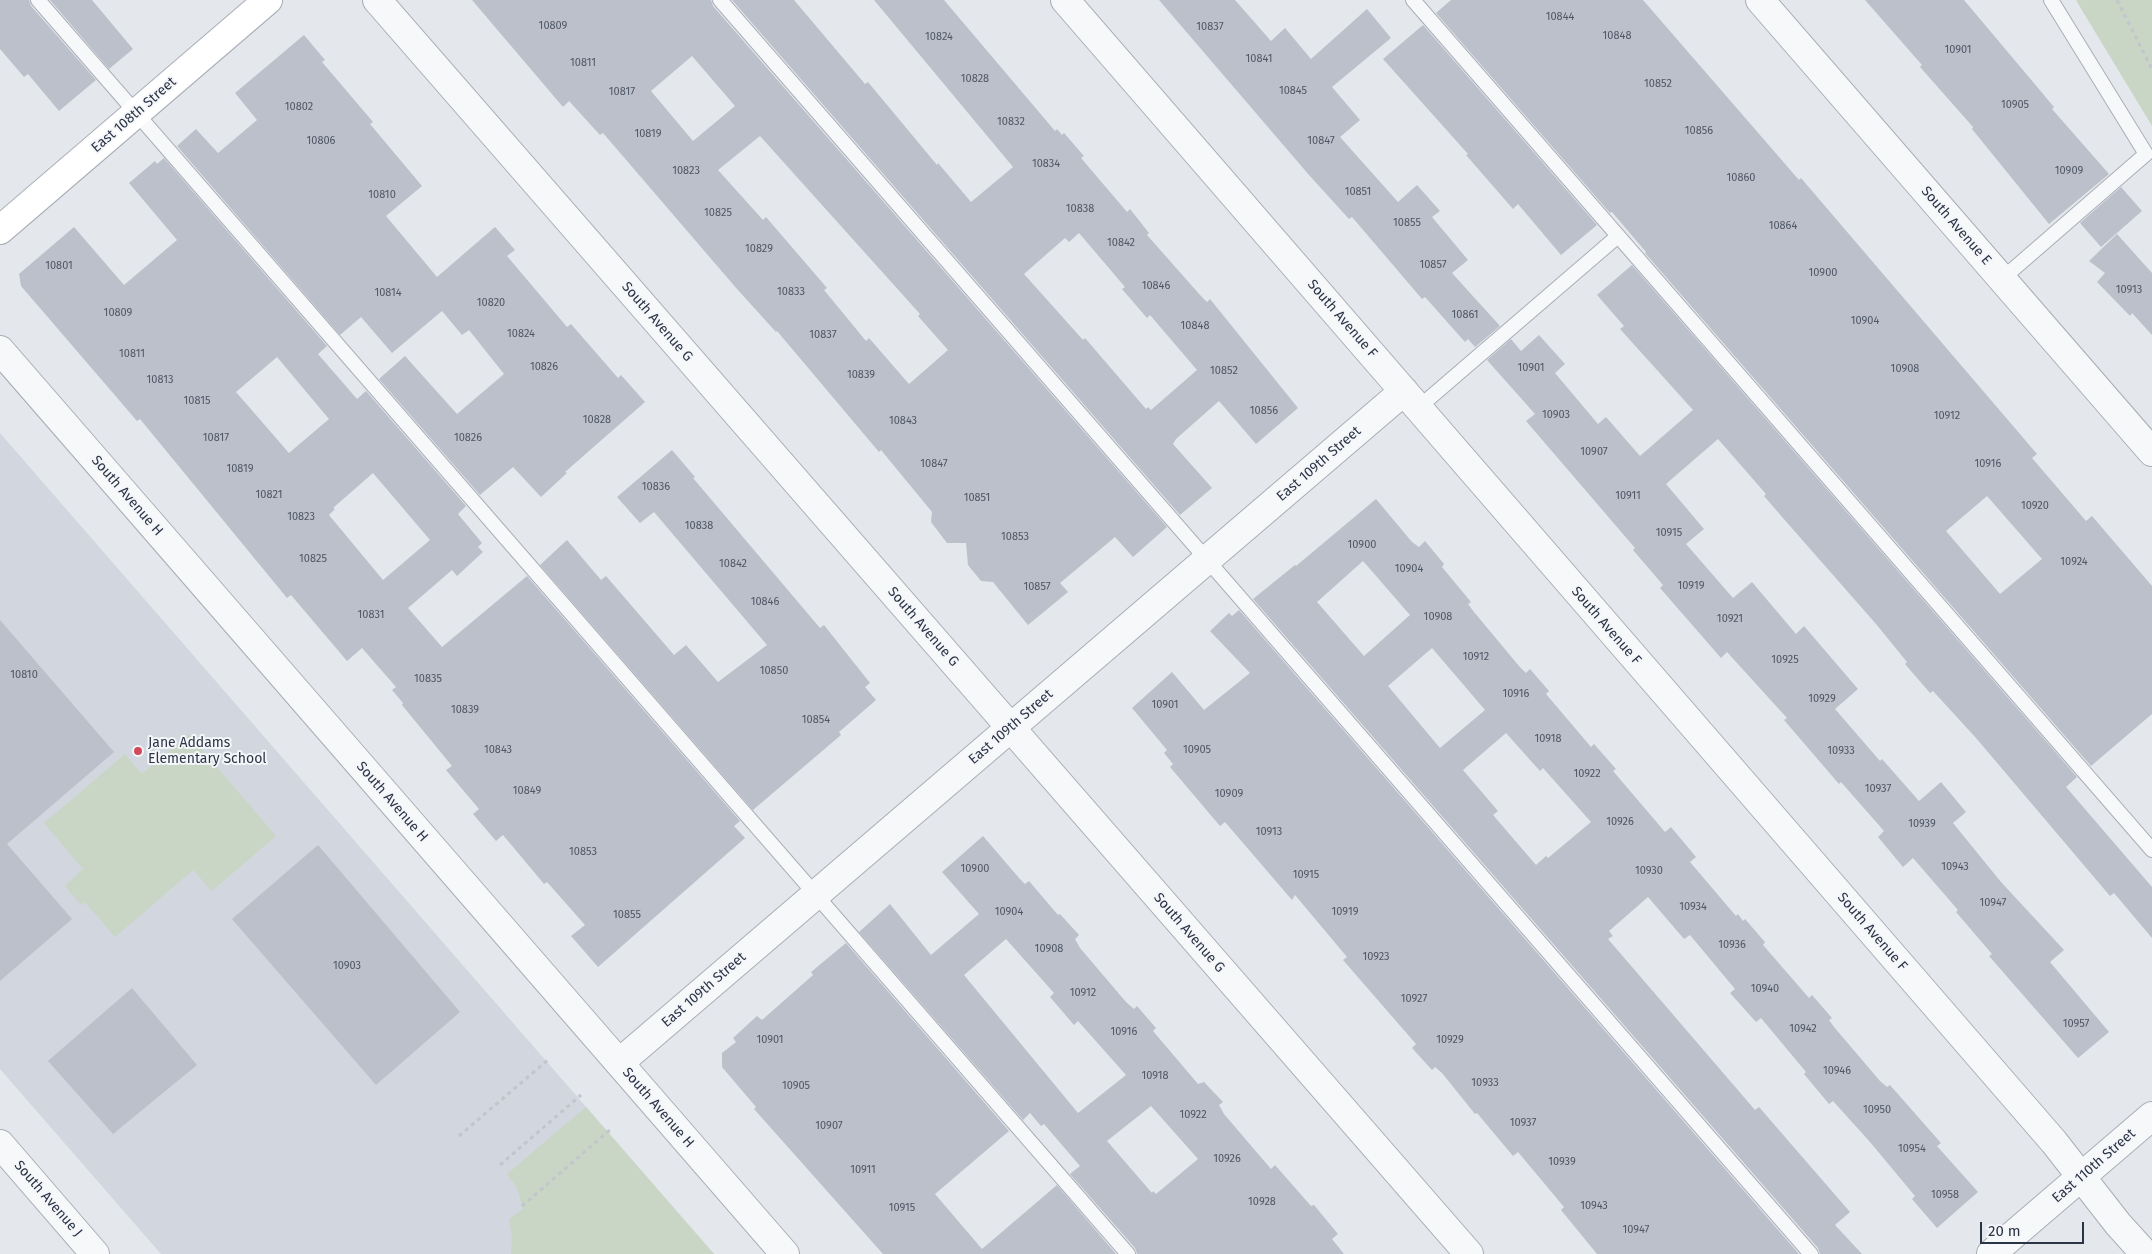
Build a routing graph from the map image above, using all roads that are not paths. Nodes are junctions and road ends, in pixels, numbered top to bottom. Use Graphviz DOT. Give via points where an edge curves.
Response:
graph roads {
  1 [pos="38,0"];
  2 [pos="268,0"];
  3 [pos="377,0"];
  4 [pos="720,0"];
  5 [pos="1065,0"];
  6 [pos="1413,0"];
  7 [pos="1760,0"];
  8 [pos="2051,0"];
  9 [pos="136,113"];
  10 [pos="0,230"];
  11 [pos="1618,236"];
  12 [pos="2002,279"];
  13 [pos="0,350"];
  14 [pos="1411,400"];
  15 [pos="2152,452"];
  16 [pos="1207,560"];
  17 [pos="1010,728"];
  18 [pos="2152,850"];
  19 [pos="816,895"];
  20 [pos="619,1063"];
  21 [pos="2152,1116"];
  22 [pos="0,1144"];
  23 [pos="2081,1177"];
  24 [pos="95,1254"];
  25 [pos="785,1254"];
  26 [pos="1128,1254"];
  27 [pos="1469,1254"];
  28 [pos="1811,1254"];
  29 [pos="1991,1254"];
  30 [pos="2145,1254"];
  1 -- 9 [label="lane"];
  2 -- 9 [label="street, East 108th Street"];
  3 -- 17 [label="street, South Avenue G"];
  4 -- 16 [label="lane"];
  5 -- 14 [label="street, South Avenue F"];
  6 -- 11 [label="lane"];
  7 -- 12 [label="street, South Avenue E"];
  8 -- 12 [label="lane" via="2146,154"];
  9 -- 10 [label="street, East 108th Street"];
  9 -- 19 [label="lane"];
  11 -- 14 [label="lane"];
  11 -- 18 [label="lane"];
  12 -- 15 [label="street, South Avenue E"];
  13 -- 20 [label="street, South Avenue H"];
  14 -- 16 [label="street, East 109th Street"];
  14 -- 23 [label="street, South Avenue F"];
  16 -- 17 [label="street, East 109th Street"];
  16 -- 28 [label="lane"];
  17 -- 19 [label="street, East 109th Street"];
  17 -- 27 [label="street, South Avenue G"];
  19 -- 20 [label="street, East 109th Street"];
  19 -- 26 [label="lane"];
  20 -- 25 [label="street, South Avenue H"];
  21 -- 23 [label="street, East 110th Street"];
  22 -- 24 [label="street, South Avenue J"];
  23 -- 29 [label="street, East 110th Street"];
  23 -- 30 [label="street, South Avenue F"];
}
